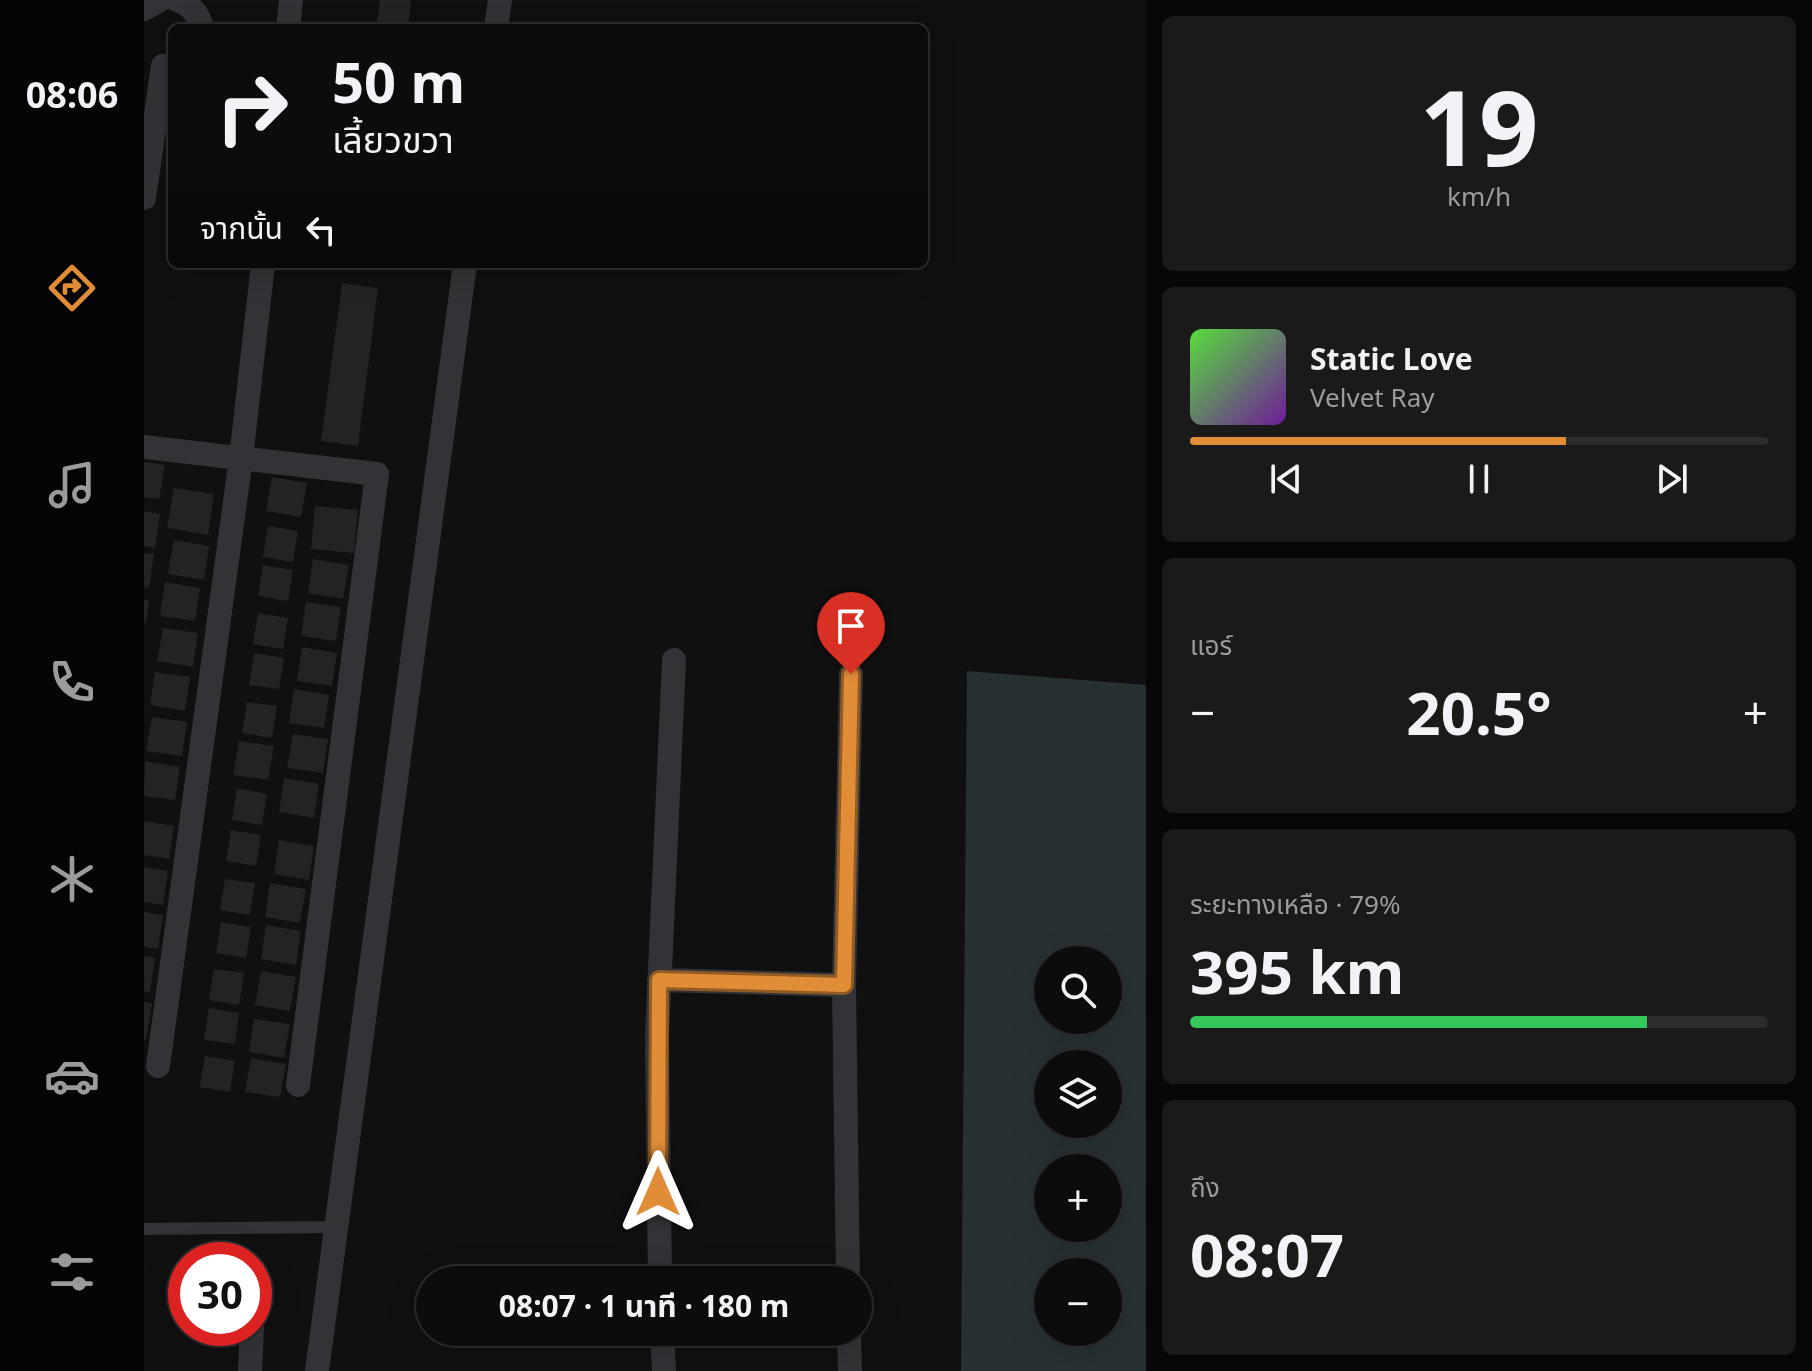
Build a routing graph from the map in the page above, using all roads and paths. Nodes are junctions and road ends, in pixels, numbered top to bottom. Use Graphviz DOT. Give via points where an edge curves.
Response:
graph roads {
  1 [pos="160,0"];
  2 [pos="291,0"];
  3 [pos="500,0"];
  4 [pos="144,9"];
  5 [pos="288,24"];
  6 [pos="497,24"];
  7 [pos="160,63"];
  8 [pos="144,198"];
  9 [pos="263,268"];
  10 [pos="464,268"];
  11 [pos="144,447"];
  12 [pos="241,458"];
  13 [pos="674,660"];
  14 [pos="851,674"];
  15 [pos="659,980"];
  16 [pos="844,985"];
  17 [pos="158,1066"];
  18 [pos="298,1085"];
  19 [pos="337,1227"];
  20 [pos="144,1229"];
  21 [pos="660,1266"];
  22 [pos="848,1266"];
  23 [pos="251,1346"];
  24 [pos="663,1346"];
  25 [pos="849,1346"];
  26 [pos="250,1371"];
  27 [pos="317,1371"];
  28 [pos="664,1371"];
  29 [pos="850,1371"];
  1 -- 4 [label="street"];
  2 -- 5 [label="street"];
  3 -- 6 [label="street"];
  7 -- 8 [label="street"];
  9 -- 12 [label="street"];
  10 -- 19 [label="street"];
  11 -- 12 [label="street"];
  12 -- 17 [label="street"];
  12 -- 18 [label="street" via="377,474"];
  13 -- 15 [label="street"];
  14 -- 16 [label="street"];
  15 -- 16 [label="street"];
  15 -- 21 [label="street"];
  16 -- 22 [label="street"];
  19 -- 20 [label="lane"];
  19 -- 27 [label="street"];
  23 -- 26 [label="street"];
  24 -- 28 [label="street"];
  25 -- 29 [label="street"];
}
